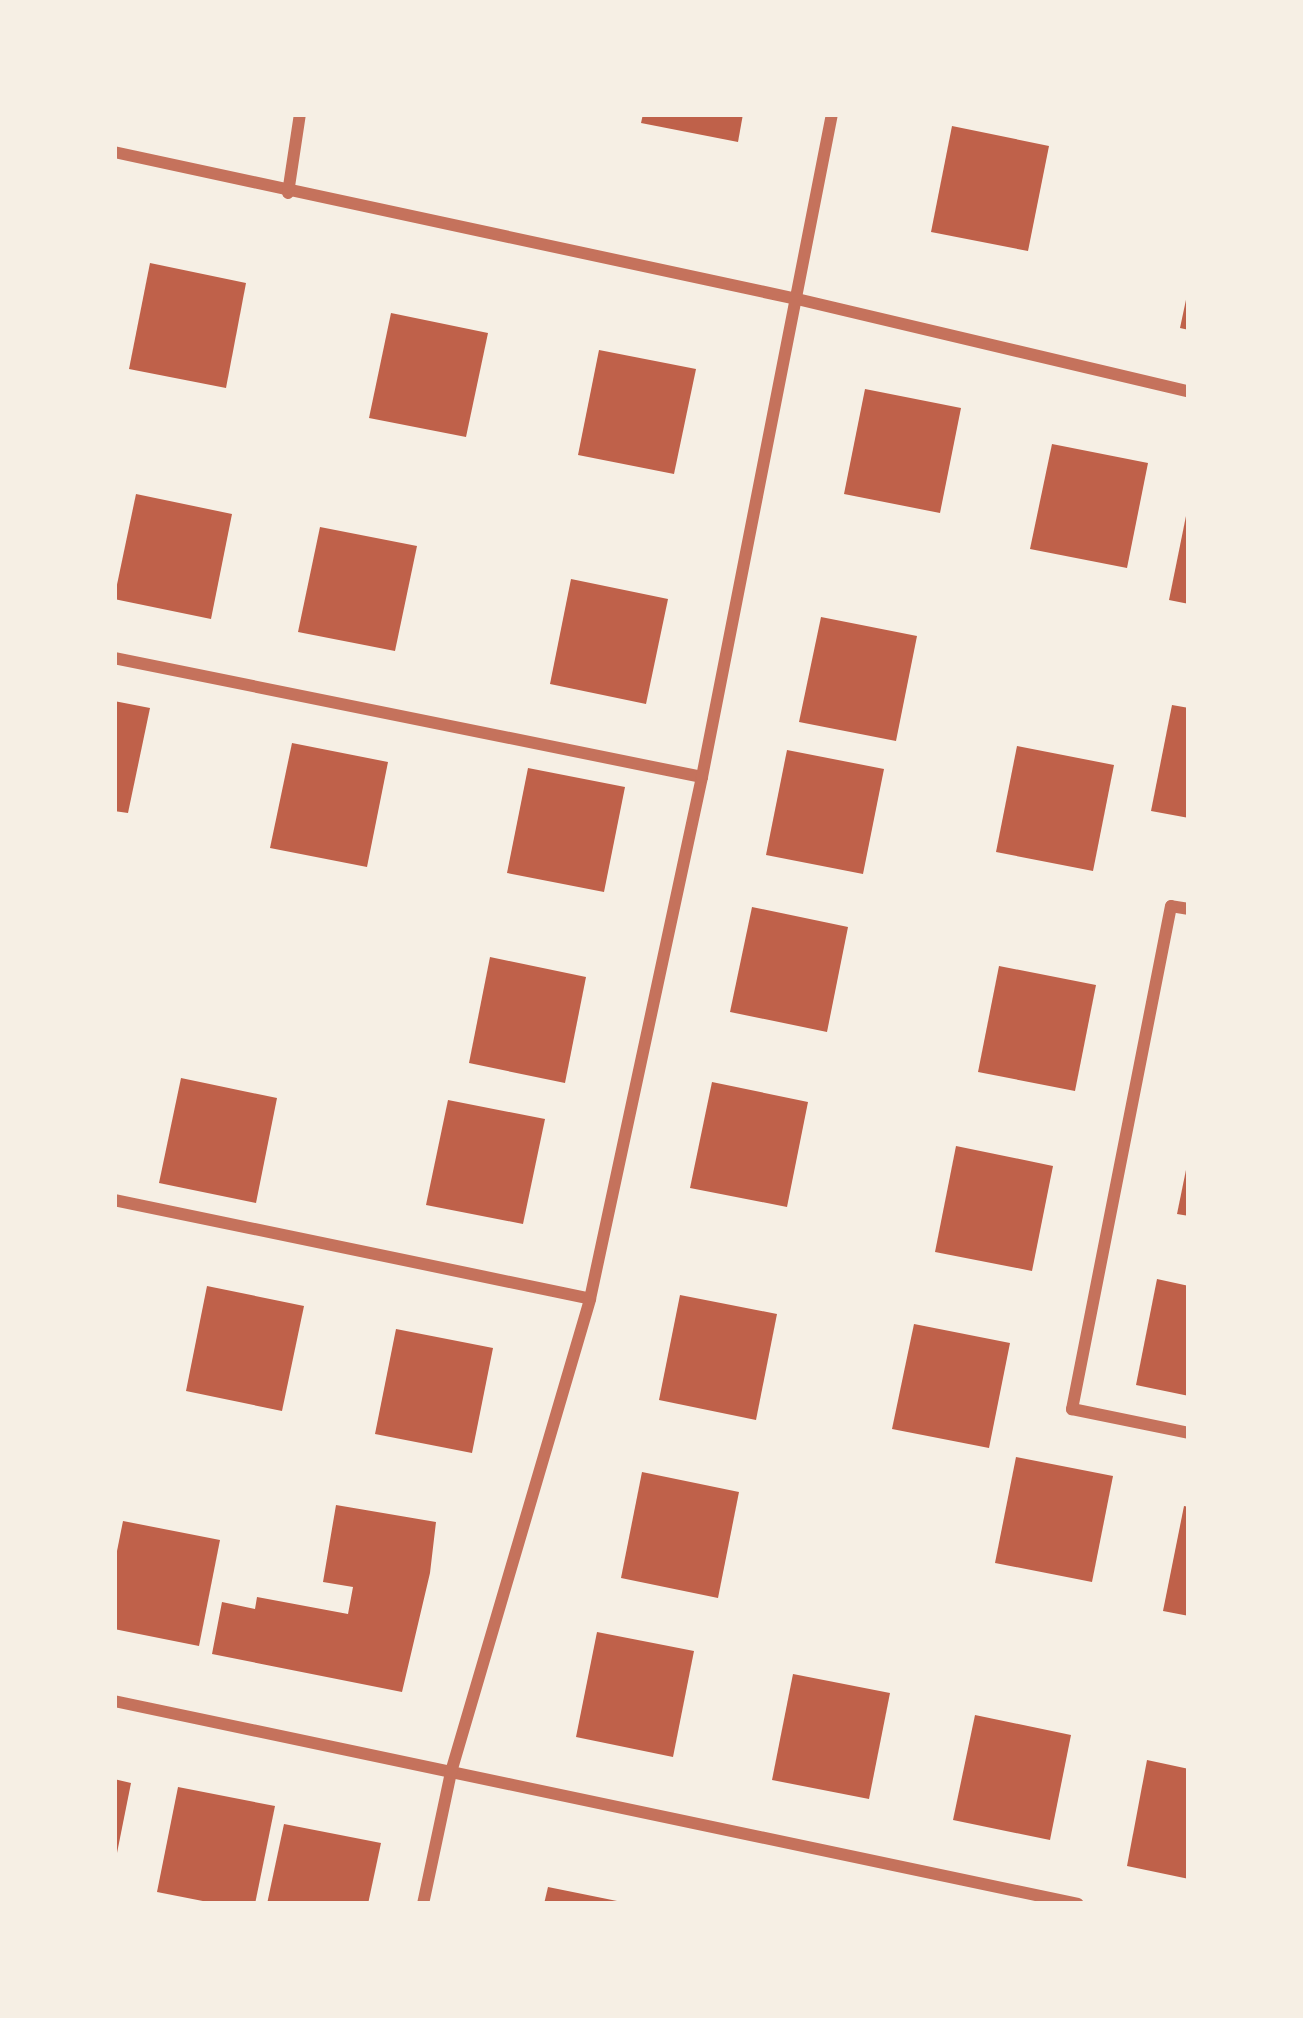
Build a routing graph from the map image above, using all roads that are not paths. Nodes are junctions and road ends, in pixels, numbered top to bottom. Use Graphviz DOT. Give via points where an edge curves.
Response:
graph roads {
  1 [pos="300,114"];
  2 [pos="832,114"];
  3 [pos="114,152"];
  4 [pos="288,193"];
  5 [pos="797,299"];
  6 [pos="1189,392"];
  7 [pos="114,658"];
  8 [pos="702,777"];
  9 [pos="1189,909"];
  10 [pos="114,1200"];
  11 [pos="590,1299"];
  12 [pos="1189,1433"];
  13 [pos="114,1702"];
  14 [pos="451,1772"];
  15 [pos="423,1904"];
  16 [pos="1078,1904"];
  1 -- 4 [label="street"];
  2 -- 5 [label="street"];
  3 -- 4 [label="street"];
  4 -- 5 [label="street"];
  5 -- 6 [label="street"];
  5 -- 8 [label="street"];
  7 -- 8 [label="street"];
  8 -- 11 [label="street"];
  9 -- 12 [label="street" via="1171,906 1072,1408"];
  10 -- 11 [label="street"];
  11 -- 14 [label="street"];
  13 -- 14 [label="street"];
  14 -- 15 [label="street"];
  14 -- 16 [label="street"];
}
